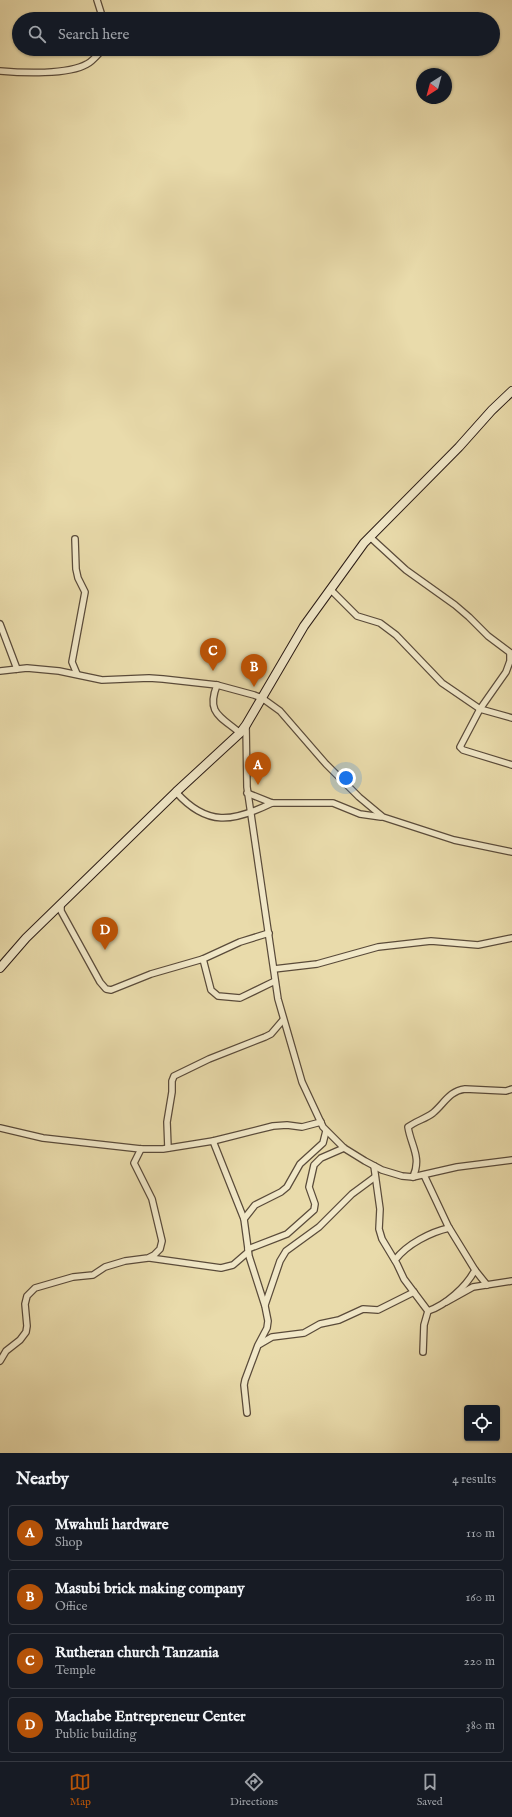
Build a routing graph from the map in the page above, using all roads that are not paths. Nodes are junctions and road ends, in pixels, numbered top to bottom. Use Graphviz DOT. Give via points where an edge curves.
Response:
graph roads {
  1 [pos="97,0"];
  2 [pos="101,12"];
  3 [pos="96,56"];
  4 [pos="0,71"];
  5 [pos="512,391"];
  6 [pos="370,537"];
  7 [pos="75,539"];
  8 [pos="330,589"];
  9 [pos="0,624"];
  10 [pos="510,651"];
  11 [pos="17,668"];
  12 [pos="0,671"];
  13 [pos="76,674"];
  14 [pos="217,685"];
  15 [pos="262,698"];
  16 [pos="480,709"];
  17 [pos="512,718"];
  18 [pos="246,725"];
  19 [pos="240,733"];
  20 [pos="512,765"];
  21 [pos="176,792"];
  22 [pos="247,793"];
  23 [pos="272,803"];
  24 [pos="250,814"];
  25 [pos="383,817"];
  26 [pos="512,852"];
  27 [pos="61,904"];
  28 [pos="268,933"];
  29 [pos="512,938"];
  30 [pos="203,960"];
  31 [pos="0,968"];
  32 [pos="274,969"];
  33 [pos="276,981"];
  34 [pos="283,1020"];
  35 [pos="512,1089"];
  36 [pos="321,1122"];
  37 [pos="0,1128"];
  38 [pos="326,1131"];
  39 [pos="214,1140"];
  40 [pos="168,1148"];
  41 [pos="344,1148"];
  42 [pos="141,1149"];
  43 [pos="512,1160"];
  44 [pos="374,1166"];
  45 [pos="424,1175"];
  46 [pos="413,1177"];
  47 [pos="375,1178"];
  48 [pos="244,1219"];
  49 [pos="449,1228"];
  50 [pos="248,1251"];
  51 [pos="148,1258"];
  52 [pos="395,1260"];
  53 [pos="475,1270"];
  54 [pos="512,1281"];
  55 [pos="487,1285"];
  56 [pos="414,1292"];
  57 [pos="446,1302"];
  58 [pos="265,1306"];
  59 [pos="428,1311"];
  60 [pos="258,1345"];
  61 [pos="423,1352"];
  62 [pos="0,1361"];
  63 [pos="248,1413"];
  1 -- 2 [label="street"];
  3 -- 4 [label="street" via="88,64 66,70 24,74"];
  5 -- 6 [label="street"];
  6 -- 8 [label="street"];
  6 -- 10 [label="street" via="406,570 455,605 488,636"];
  7 -- 13 [label="street" via="76,569 85,592 72,662"];
  8 -- 15 [label="street" via="304,626"];
  8 -- 16 [label="street" via="357,616 380,623 396,635 442,683"];
  9 -- 11 [label="street"];
  10 -- 16 [label="street" via="506,672"];
  11 -- 12 [label="street"];
  11 -- 13 [label="street"];
  13 -- 14 [label="street" via="102,680 149,678"];
  14 -- 15 [label="street"];
  14 -- 19 [label="street" via="212,698 214,710"];
  15 -- 18 [label="street"];
  15 -- 25 [label="street" via="280,711 326,764"];
  16 -- 17 [label="street"];
  16 -- 20 [label="street" via="460,747"];
  18 -- 19 [label="street"];
  18 -- 22 [label="street"];
  19 -- 21 [label="street"];
  21 -- 24 [label="street" via="191,806 205,814 232,818"];
  21 -- 27 [label="street"];
  22 -- 23 [label="street"];
  22 -- 24 [label="street"];
  23 -- 24 [label="street"];
  23 -- 25 [label="street" via="333,803 360,814"];
  24 -- 28 [label="street"];
  25 -- 26 [label="street" via="454,840"];
  27 -- 30 [label="street" via="61,911 96,976 108,990 115,990 151,974"];
  27 -- 31 [label="street"];
  28 -- 30 [label="street" via="240,942"];
  28 -- 32 [label="street"];
  29 -- 32 [label="street" via="478,945 431,941 378,947 317,964"];
  30 -- 33 [label="street" via="211,990 218,996 240,998"];
  32 -- 33 [label="street"];
  33 -- 34 [label="street"];
  34 -- 36 [label="street" via="302,1082"];
  34 -- 40 [label="street" via="271,1034 215,1056 174,1076 167,1122"];
  35 -- 46 [label="street" via="462,1089 444,1100 433,1113 408,1127 417,1158 417,1168"];
  36 -- 38 [label="street"];
  36 -- 39 [label="street" via="302,1127 273,1126"];
  37 -- 42 [label="street" via="43,1138"];
  38 -- 41 [label="street"];
  38 -- 48 [label="street" via="323,1143 300,1164 287,1187 255,1205"];
  39 -- 40 [label="street"];
  39 -- 48 [label="street"];
  40 -- 42 [label="street"];
  41 -- 44 [label="street"];
  41 -- 50 [label="street" via="322,1158 314,1165 309,1187 315,1204 314,1210 287,1234"];
  42 -- 51 [label="street" via="134,1163 152,1199 162,1245 154,1256"];
  43 -- 45 [label="street" via="457,1167"];
  44 -- 46 [label="street"];
  44 -- 47 [label="street"];
  45 -- 46 [label="street"];
  45 -- 49 [label="street"];
  47 -- 52 [label="street" via="380,1209 380,1234"];
  47 -- 58 [label="street" via="352,1194 319,1227 286,1251 280,1261"];
  48 -- 50 [label="street"];
  49 -- 52 [label="street" via="412,1244"];
  49 -- 53 [label="street"];
  50 -- 51 [label="street" via="233,1265 220,1268"];
  50 -- 58 [label="street"];
  51 -- 62 [label="street" via="105,1267 93,1276 73,1277 35,1288 27,1296 26,1332 6,1351"];
  52 -- 56 [label="street"];
  53 -- 55 [label="street"];
  53 -- 57 [label="street"];
  54 -- 55 [label="street"];
  55 -- 57 [label="street" via="468,1289"];
  56 -- 59 [label="street"];
  56 -- 60 [label="street" via="378,1310 364,1309 339,1320 320,1324 304,1333 272,1337"];
  57 -- 59 [label="street"];
  58 -- 60 [label="street" via="268,1324"];
  59 -- 61 [label="street" via="424,1325"];
  60 -- 63 [label="street" via="244,1385"];
}
